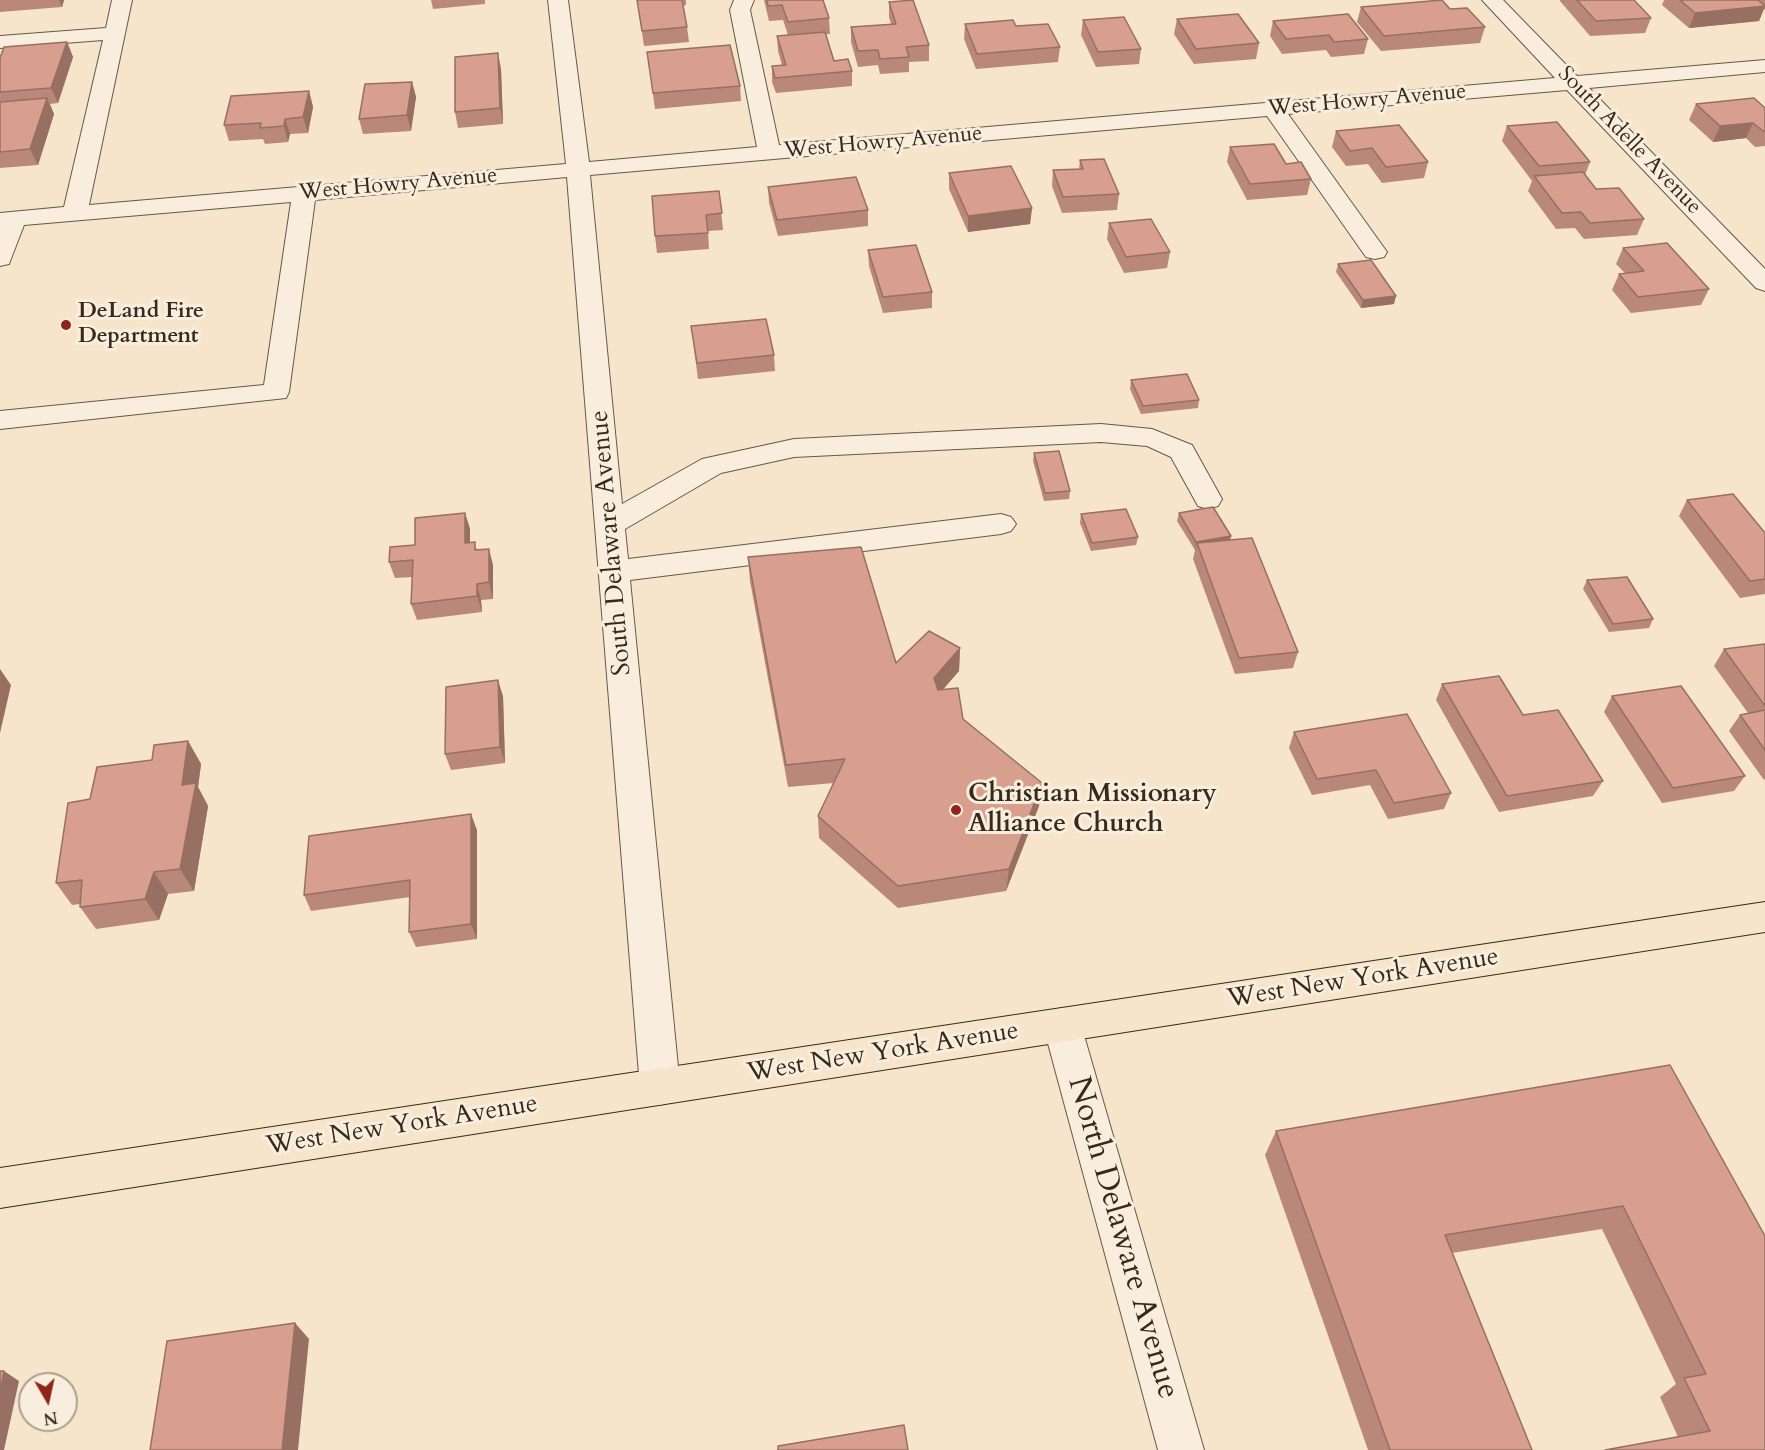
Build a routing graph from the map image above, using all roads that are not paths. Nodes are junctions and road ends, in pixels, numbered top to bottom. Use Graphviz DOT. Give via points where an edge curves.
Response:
graph roads {
  1 [pos="122,0"];
  2 [pos="558,0"];
  3 [pos="744,0"];
  4 [pos="1491,0"];
  5 [pos="115,33"];
  6 [pos="0,42"];
  7 [pos="1765,66"];
  8 [pos="1573,83"];
  9 [pos="1273,109"];
  10 [pos="769,153"];
  11 [pos="578,170"];
  12 [pos="304,193"];
  13 [pos="75,213"];
  14 [pos="7,219"];
  15 [pos="1375,252"];
  16 [pos="0,260"];
  17 [pos="1765,283"];
  18 [pos="0,420"];
  19 [pos="1208,499"];
  20 [pos="610,524"];
  21 [pos="1001,524"];
  22 [pos="614,571"];
  23 [pos="1765,917"];
  24 [pos="1062,1025"];
  25 [pos="660,1087"];
  26 [pos="0,1188"];
  27 [pos="1181,1450"];
  1 -- 5 [label="street"];
  2 -- 11 [label="street, South Delaware Avenue"];
  3 -- 10 [label="street" via="740,10"];
  4 -- 8 [label="street, South Adelle Avenue"];
  5 -- 6 [label="street"];
  5 -- 13 [label="street"];
  7 -- 8 [label="street, West Howry Avenue"];
  8 -- 9 [label="street, West Howry Avenue"];
  8 -- 17 [label="street, South Adelle Avenue"];
  9 -- 10 [label="street, West Howry Avenue"];
  9 -- 15 [label="street"];
  10 -- 11 [label="street, West Howry Avenue"];
  11 -- 12 [label="street, West Howry Avenue"];
  11 -- 20 [label="street, South Delaware Avenue"];
  12 -- 13 [label="street, West Howry Avenue"];
  12 -- 18 [label="street" via="276,392"];
  13 -- 14 [label="street, West Howry Avenue"];
  14 -- 16 [label="street"];
  19 -- 20 [label="street" via="1182,451 1152,438 1089,434 794,448 712,466"];
  20 -- 22 [label="street, South Delaware Avenue"];
  21 -- 22 [label="street"];
  22 -- 25 [label="street, South Delaware Avenue"];
  23 -- 24 [label="main road, West New York Avenue"];
  24 -- 25 [label="main road, West New York Avenue"];
  24 -- 27 [label="street, North Delaware Avenue"];
  25 -- 26 [label="main road, West New York Avenue"];
}
